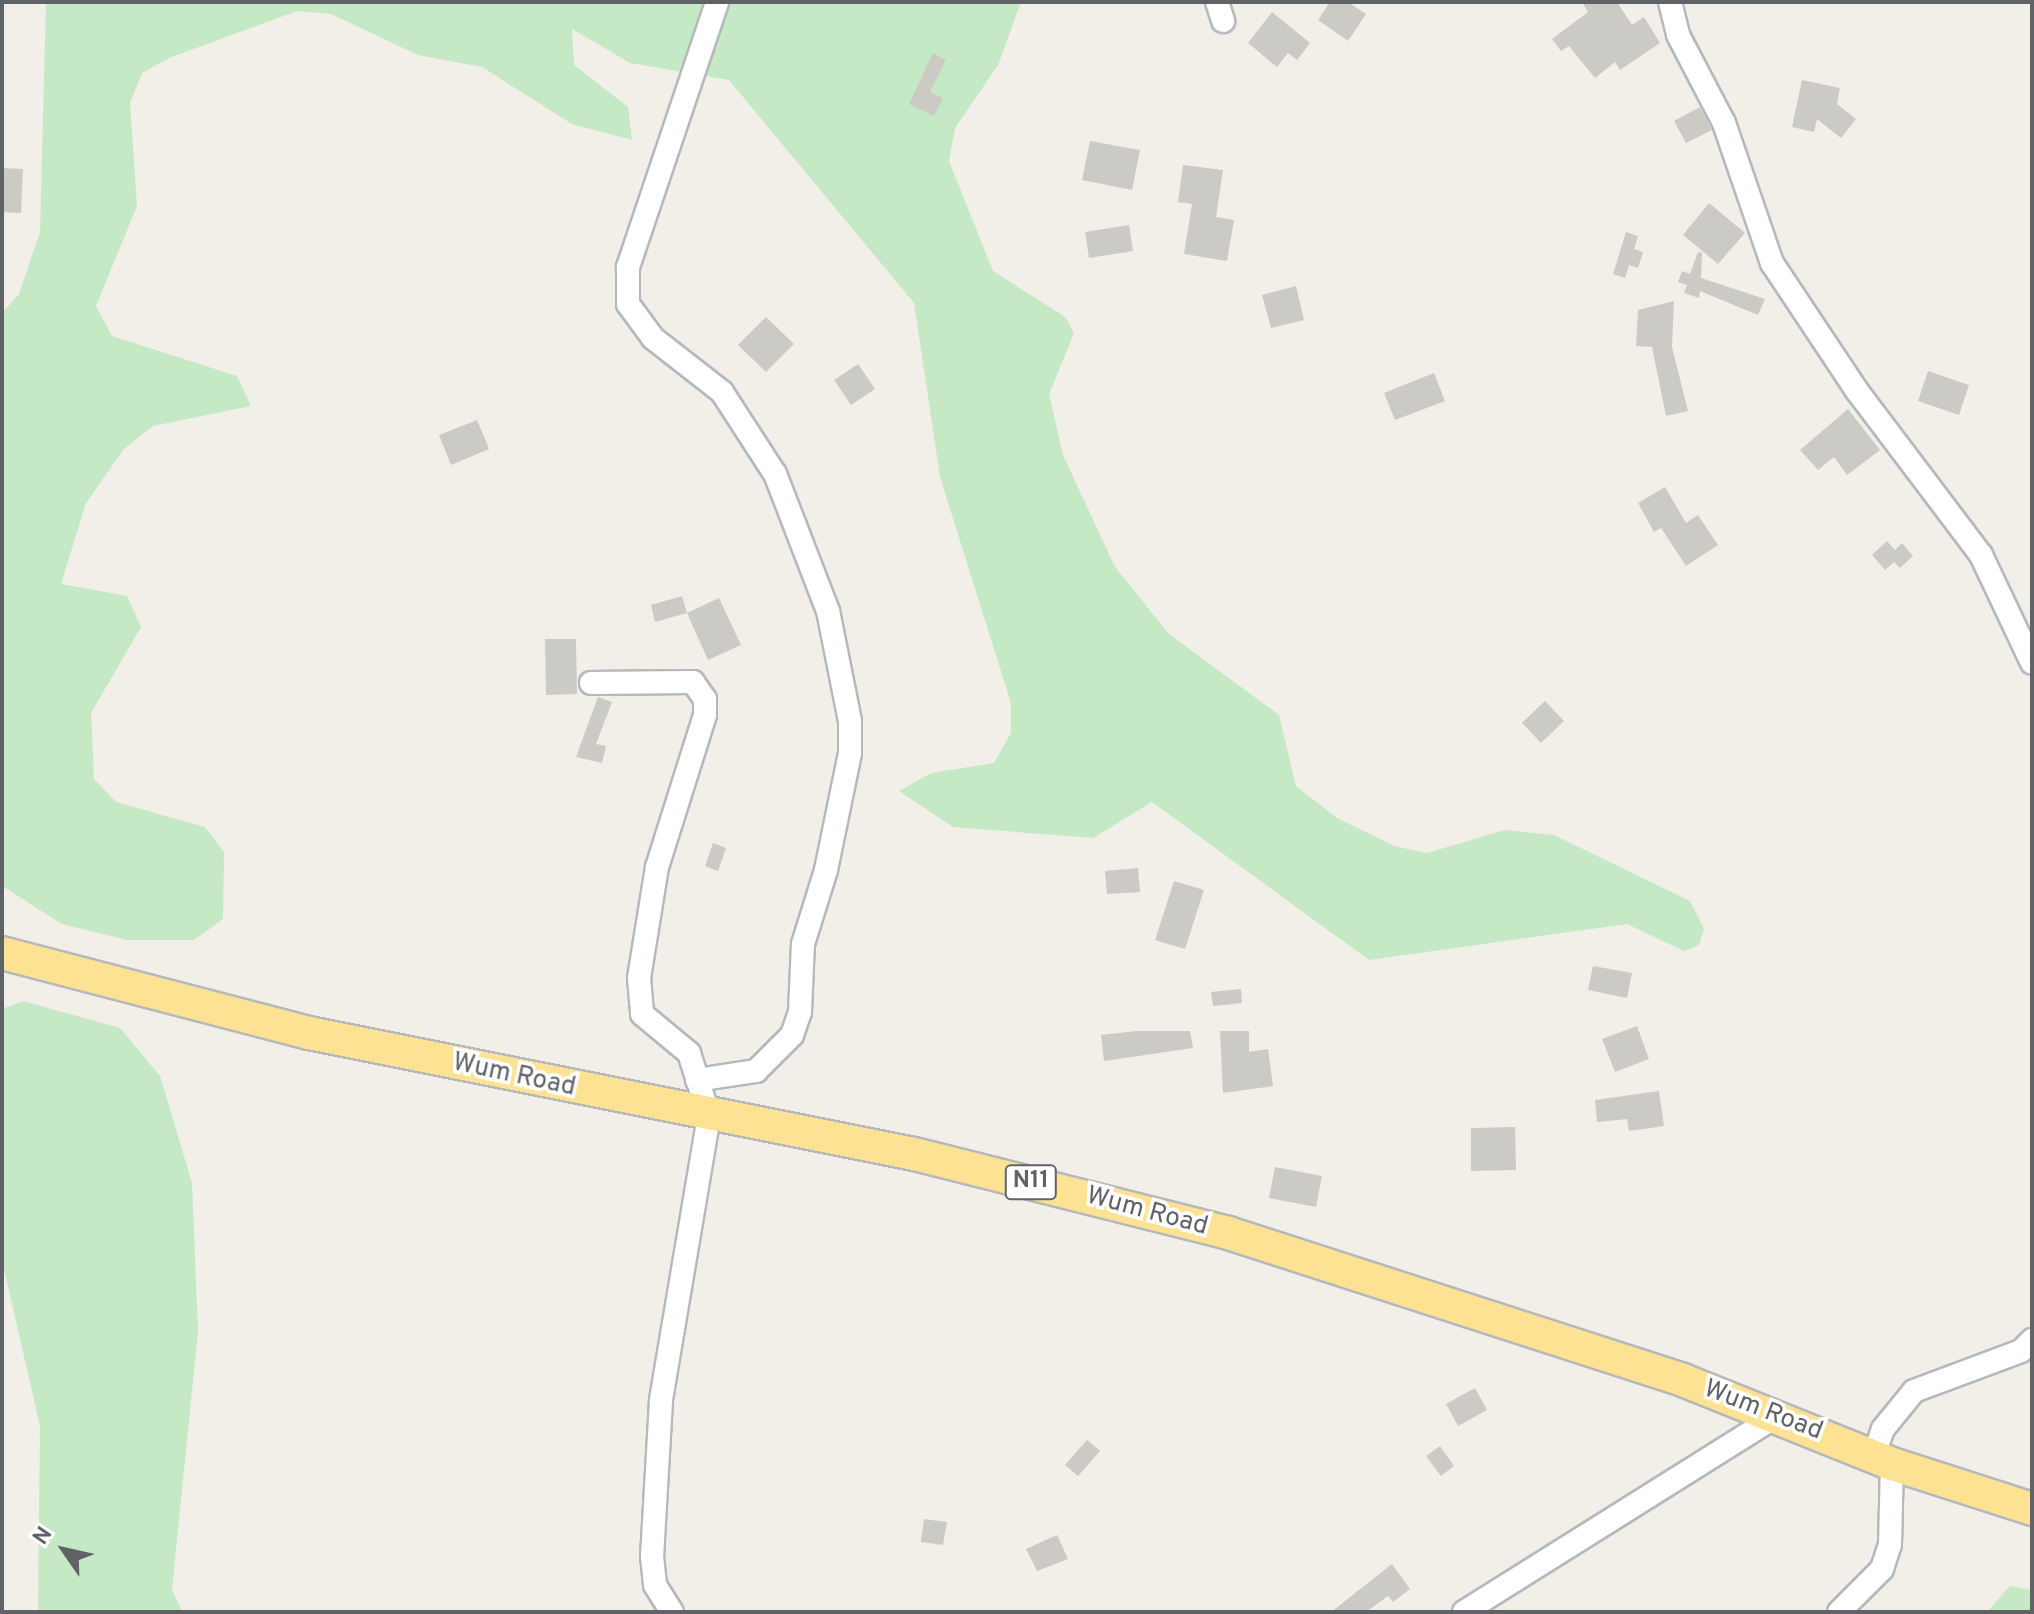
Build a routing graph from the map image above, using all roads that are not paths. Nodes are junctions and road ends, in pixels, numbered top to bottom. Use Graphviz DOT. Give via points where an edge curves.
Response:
graph roads {
  1 [pos="717,2"];
  2 [pos="1670,2"];
  3 [pos="2032,663"];
  4 [pos="591,683"];
  5 [pos="2,953"];
  6 [pos="697,1080"];
  7 [pos="709,1116"];
  8 [pos="2032,1340"];
  9 [pos="1776,1416"];
  10 [pos="1883,1460"];
  11 [pos="2032,1509"];
  12 [pos="1502,1603"];
  13 [pos="672,1612"];
  14 [pos="1464,1612"];
  15 [pos="1839,1612"];
  1 -- 6 [label="street" via="628,267 628,304 653,338 722,392 775,474 828,611 850,721 850,753 826,870 805,932 800,1012 792,1035 756,1071"];
  2 -- 3 [label="street" via="1678,35 1724,123 1772,263 1857,391 1981,555"];
  4 -- 6 [label="street" via="693,682 705,699 705,715 657,867 638,1002 650,1025 689,1053"];
  5 -- 7 [label="highway, Wum Road / N11" via="309,1033"];
  6 -- 7 [label="street"];
  7 -- 9 [label="highway, Wum Road / N11" via="914,1154 1228,1233 1683,1380"];
  7 -- 13 [label="street" via="661,1401 652,1556 655,1585"];
  8 -- 10 [label="street" via="2021,1351 1914,1391 1883,1429"];
  9 -- 10 [label="highway, Wum Road / N11"];
  9 -- 12 [label="street"];
  10 -- 11 [label="highway, Wum Road / N11"];
  10 -- 15 [label="street" via="1890,1545 1882,1569"];
  12 -- 14 [label="street"];
}
